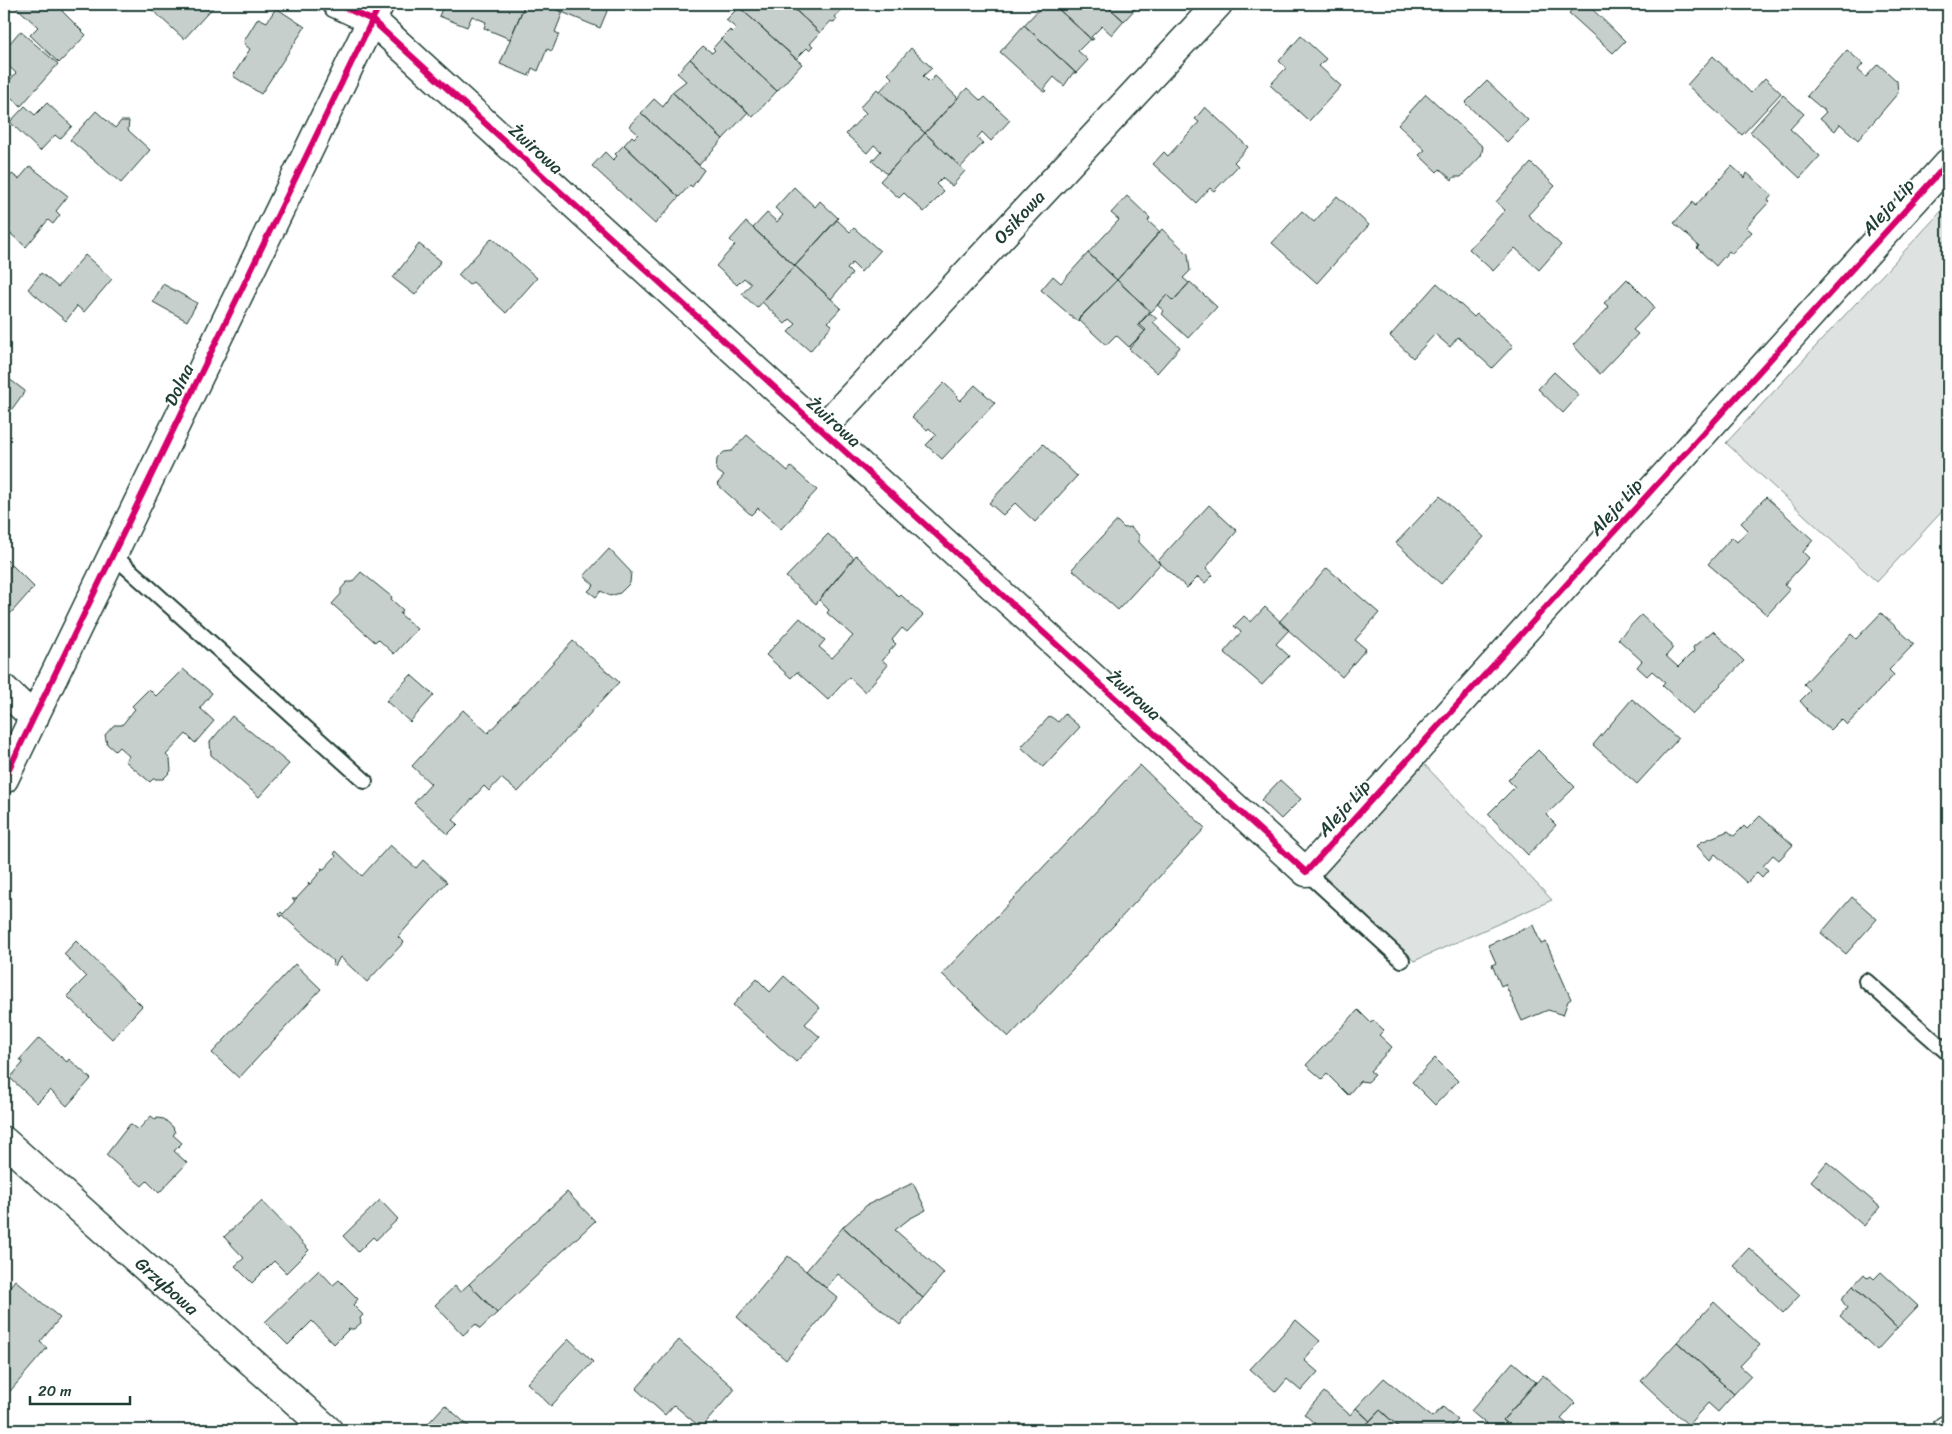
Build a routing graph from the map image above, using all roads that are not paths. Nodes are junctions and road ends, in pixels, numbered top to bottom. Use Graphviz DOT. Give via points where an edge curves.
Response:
graph roads {
  1 [pos="337,4"];
  2 [pos="1218,4"];
  3 [pos="376,12"];
  4 [pos="1948,163"];
  5 [pos="821,430"];
  6 [pos="113,555"];
  7 [pos="4,689"];
  8 [pos="34,718"];
  9 [pos="4,779"];
  10 [pos="365,781"];
  11 [pos="1306,872"];
  12 [pos="1402,960"];
  13 [pos="1866,981"];
  14 [pos="1948,1053"];
  15 [pos="4,1141"];
  16 [pos="328,1430"];
  1 -- 3 [label="street, Żwirowa"];
  2 -- 5 [label="street, Osikowa"];
  3 -- 5 [label="street, Żwirowa"];
  3 -- 6 [label="street, Dolna"];
  4 -- 11 [label="street, Aleja Lip"];
  5 -- 11 [label="street, Żwirowa"];
  6 -- 8 [label="street, Dolna"];
  6 -- 10 [label="lane"];
  7 -- 8 [label="street"];
  8 -- 9 [label="street, Dolna"];
  11 -- 12 [label="lane"];
  13 -- 14 [label="lane"];
  15 -- 16 [label="street, Grzybowa"];
}
